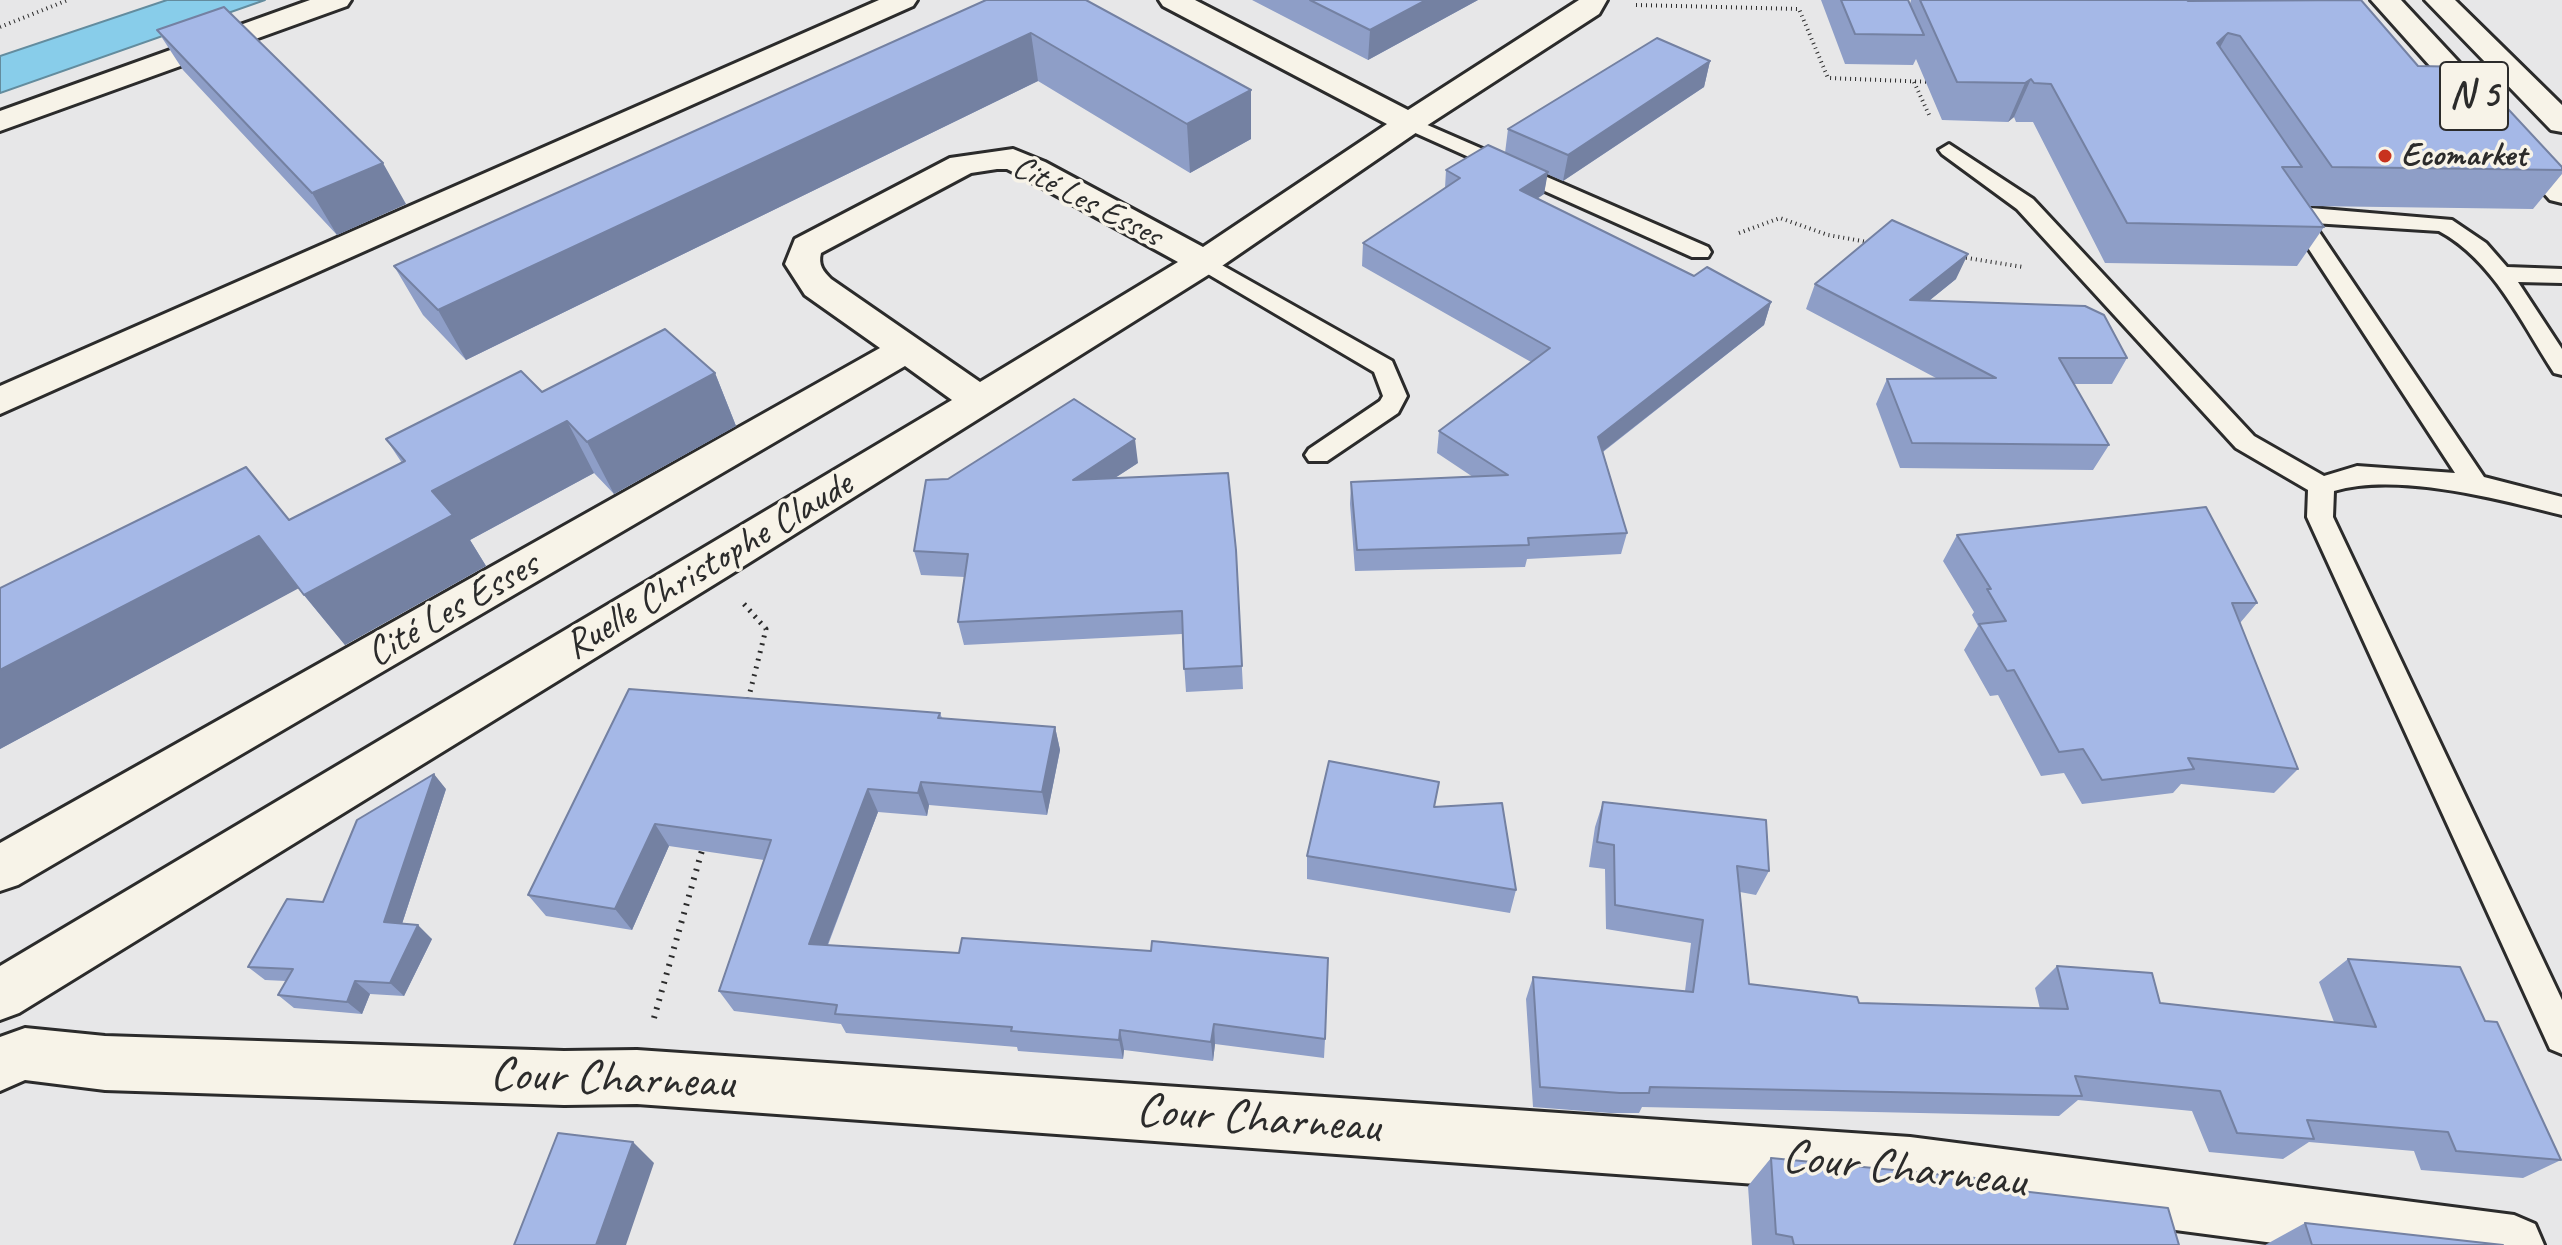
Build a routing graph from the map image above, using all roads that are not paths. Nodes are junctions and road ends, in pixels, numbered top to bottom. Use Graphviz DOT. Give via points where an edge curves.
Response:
graph roads {
  1 [pos="337,0"];
  2 [pos="903,0"];
  3 [pos="1173,0"];
  4 [pos="2385,0"];
  5 [pos="2439,0"];
  6 [pos="1592,2"];
  7 [pos="0,122"];
  8 [pos="1409,123"];
  9 [pos="2562,123"];
  10 [pos="1949,150"];
  11 [pos="2282,191"];
  12 [pos="2562,193"];
  13 [pos="2298,215"];
  14 [pos="1700,252"];
  15 [pos="1204,262"];
  16 [pos="2498,274"];
  17 [pos="2562,276"];
  18 [pos="905,350"];
  19 [pos="2562,367"];
  20 [pos="979,400"];
  21 [pos="0,401"];
  22 [pos="1318,455"];
  23 [pos="2475,484"];
  24 [pos="2321,486"];
  25 [pos="2562,506"];
  26 [pos="0,869"];
  27 [pos="0,995"];
  28 [pos="2562,1037"];
  29 [pos="0,1064"];
  30 [pos="2514,1245"];
  1 -- 7 [label="street"];
  2 -- 21 [label="street"];
  3 -- 8 [label="street"];
  4 -- 12 [label="street, N 5"];
  5 -- 9 [label="street, N 5"];
  6 -- 8 [label="street, Ruelle Christophe Claude"];
  8 -- 14 [label="lane"];
  8 -- 15 [label="street, Ruelle Christophe Claude"];
  10 -- 24 [label="lane" via="2025,204 2245,442"];
  11 -- 13 [label="lane"];
  13 -- 16 [label="lane" via="2444,225 2470,238"];
  13 -- 23 [label="lane"];
  15 -- 18 [label="street, Cité Les Esses" via="1013,159 962,165 815,242 801,257 802,269 818,287"];
  15 -- 20 [label="street, Ruelle Christophe Claude"];
  15 -- 22 [label="lane" via="1384,367 1395,396 1389,407"];
  16 -- 17 [label="lane"];
  16 -- 19 [label="lane"];
  18 -- 20 [label="street, Cité Les Esses"];
  18 -- 26 [label="street, Cité Les Esses"];
  20 -- 27 [label="street, Ruelle Christophe Claude"];
  23 -- 24 [label="lane" via="2357,475"];
  23 -- 25 [label="lane"];
  24 -- 28 [label="lane" via="2320,517"];
  29 -- 30 [label="street, Cour Charneau" via="25,1054 121,1063 637,1077 1910,1166"];
}
